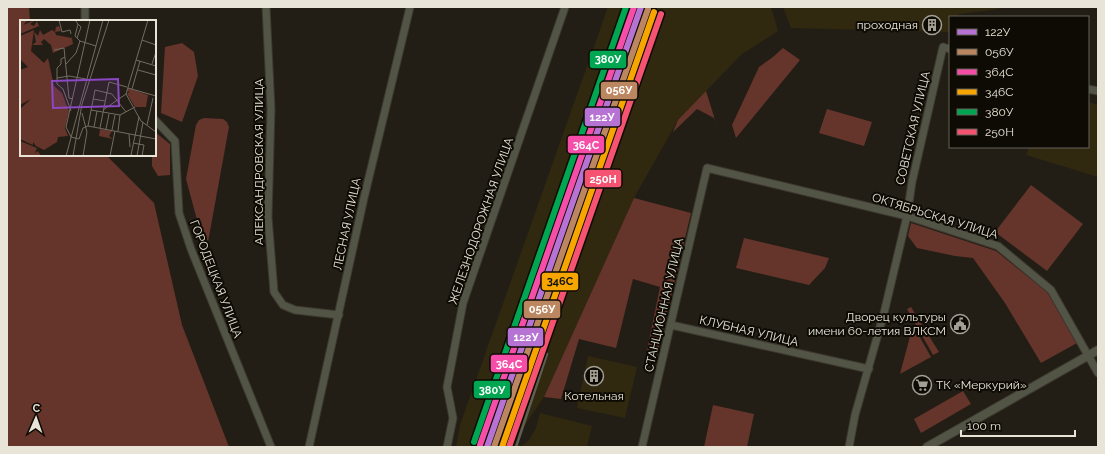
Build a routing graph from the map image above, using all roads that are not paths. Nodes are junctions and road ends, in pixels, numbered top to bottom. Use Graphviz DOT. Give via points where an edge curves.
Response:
graph roads {
  1 [pos="85,7"];
  2 [pos="266,7"];
  3 [pos="410,7"];
  4 [pos="565,7"];
  5 [pos="85,20"];
  6 [pos="946,48"];
  7 [pos="156,121"];
  8 [pos="707,168"];
  9 [pos="907,216"];
  10 [pos="339,315"];
  11 [pos="671,324"];
  12 [pos="1098,350"];
  13 [pos="1089,356"];
  14 [pos="869,369"];
  15 [pos="1098,373"];
  16 [pos="271,447"];
  17 [pos="309,447"];
  18 [pos="447,447"];
  19 [pos="642,447"];
  20 [pos="849,447"];
  21 [pos="927,447"];
  1 -- 5 [label="street"];
  2 -- 10 [label="street, АЛЕКСАНДРОВСКАЯ УЛИЦА" via="271,109 268,217 274,292 283,305 295,310"];
  3 -- 10 [label="street, ЛЕСНАЯ УЛИЦА"];
  4 -- 18 [label="street, ЖЕЛЕЗНОДОРОЖНАЯ УЛИЦА" via="463,304 447,387 453,418"];
  6 -- 9 [label="street, СОВЕТСКАЯ УЛИЦА" via="912,182"];
  7 -- 16 [label="street, ГОРОДЕЦКАЯ УЛИЦА" via="175,141 179,213 191,249"];
  8 -- 9 [label="street, ОКТЯБРЬСКАЯ УЛИЦА"];
  8 -- 11 [label="street, СТАНЦИОННАЯ УЛИЦА"];
  9 -- 13 [label="street, ОКТЯБРЬСКАЯ УЛИЦА" via="998,246 1051,290"];
  9 -- 14 [label="street, СОВЕТСКАЯ УЛИЦА"];
  10 -- 17 [label="street, ЛЕСНАЯ УЛИЦА"];
  11 -- 14 [label="street, КЛУБНАЯ УЛИЦА"];
  11 -- 19 [label="street, СТАНЦИОННАЯ УЛИЦА"];
  12 -- 13 [label="street"];
  13 -- 15 [label="street, ОКТЯБРЬСКАЯ УЛИЦА"];
  13 -- 21 [label="street"];
  14 -- 20 [label="street, СОВЕТСКАЯ УЛИЦА" via="855,415"];
}
